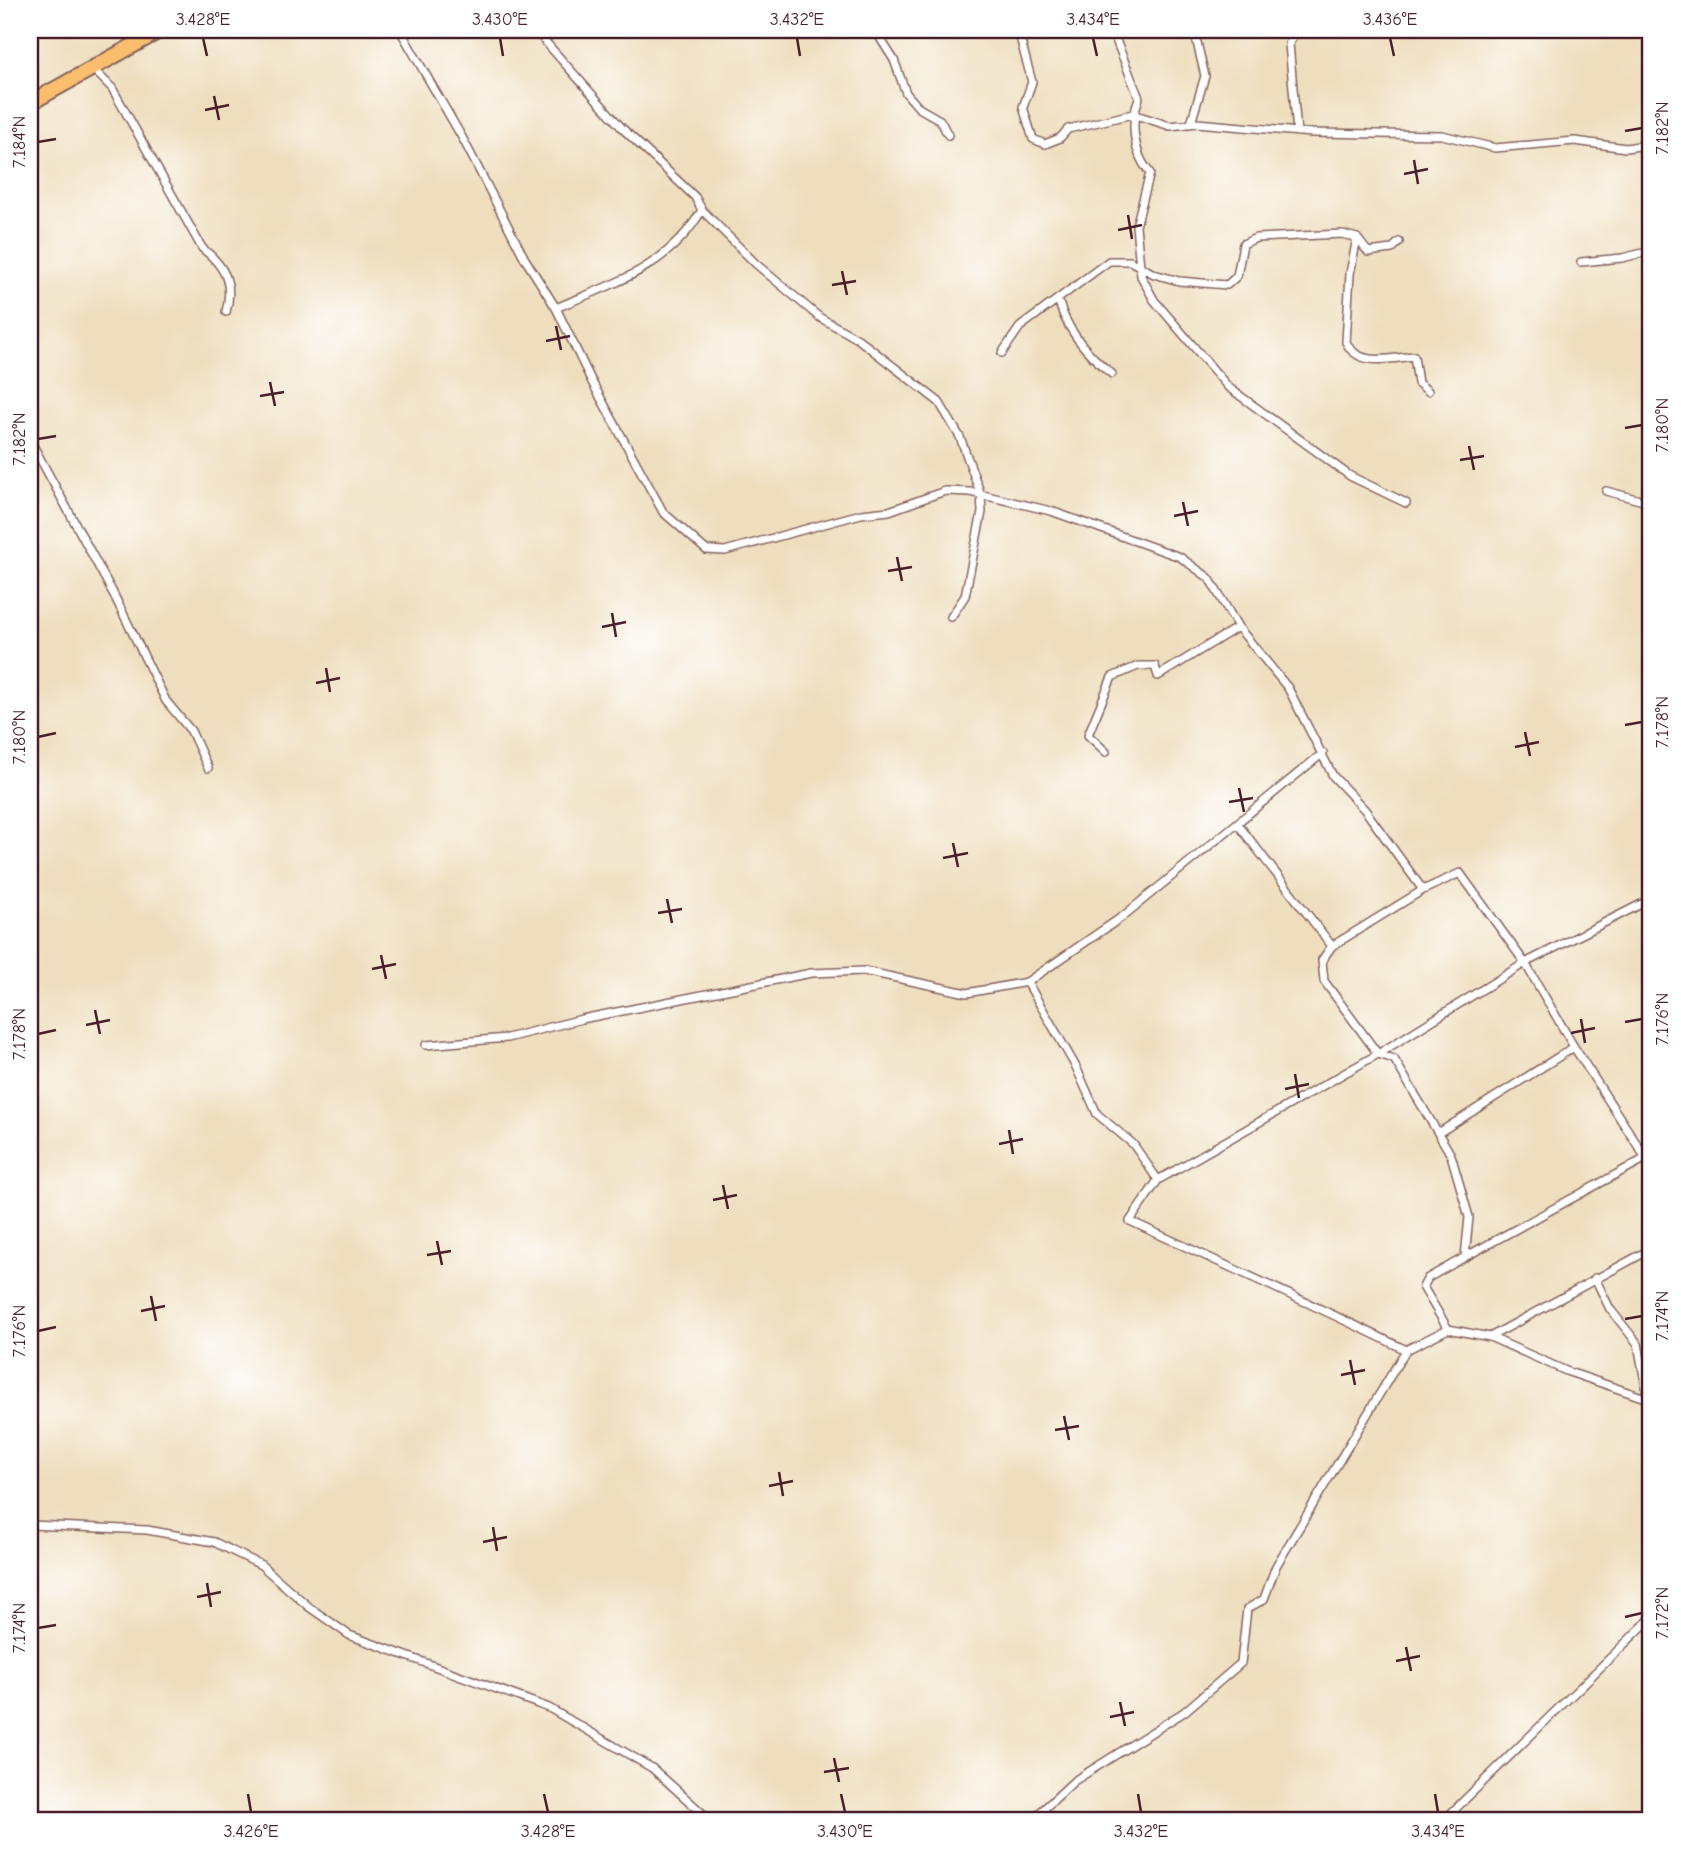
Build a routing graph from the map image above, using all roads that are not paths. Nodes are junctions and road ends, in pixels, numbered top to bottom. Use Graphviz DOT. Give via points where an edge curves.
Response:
graph roads {
  1 [pos="400,30"];
  2 [pos="535,30"];
  3 [pos="875,30"];
  4 [pos="1018,30"];
  5 [pos="1112,30"];
  6 [pos="1194,30"];
  7 [pos="1286,30"];
  8 [pos="151,32"];
  9 [pos="93,69"];
  10 [pos="30,103"];
  11 [pos="1133,114"];
  12 [pos="1191,123"];
  13 [pos="1297,132"];
  14 [pos="948,135"];
  15 [pos="1651,144"];
  16 [pos="702,210"];
  17 [pos="1357,238"];
  18 [pos="1398,242"];
  19 [pos="1651,251"];
  20 [pos="1581,262"];
  21 [pos="1139,268"];
  22 [pos="1058,299"];
  23 [pos="556,308"];
  24 [pos="226,312"];
  25 [pos="1002,353"];
  26 [pos="1112,374"];
  27 [pos="1428,391"];
  28 [pos="30,440"];
  29 [pos="1606,491"];
  30 [pos="981,495"];
  31 [pos="1406,503"];
  32 [pos="1651,503"];
  33 [pos="951,617"];
  34 [pos="1238,627"];
  35 [pos="1106,752"];
  36 [pos="1323,753"];
  37 [pos="208,768"];
  38 [pos="1237,822"];
  39 [pos="1423,890"];
  40 [pos="1651,899"];
  41 [pos="1332,946"];
  42 [pos="1525,963"];
  43 [pos="1027,982"];
  44 [pos="426,1045"];
  45 [pos="1574,1047"];
  46 [pos="1378,1054"];
  47 [pos="1440,1132"];
  48 [pos="1646,1158"];
  49 [pos="1651,1166"];
  50 [pos="1158,1180"];
  51 [pos="1651,1249"];
  52 [pos="1465,1258"];
  53 [pos="1595,1278"];
  54 [pos="1448,1329"];
  55 [pos="1490,1337"];
  56 [pos="1406,1350"];
  57 [pos="1649,1399"];
  58 [pos="30,1525"];
  59 [pos="1651,1618"];
  60 [pos="710,1820"];
  61 [pos="1032,1820"];
  62 [pos="1444,1820"];
  1 -- 23 [label="street"];
  2 -- 16 [label="street" via="622,128 695,197"];
  3 -- 14 [label="street" via="894,60 906,93 919,108 940,120"];
  4 -- 11 [label="street" via="1032,82 1023,107 1033,139 1045,144 1068,129"];
  5 -- 11 [label="street" via="1139,98"];
  6 -- 12 [label="street" via="1205,76"];
  7 -- 13 [label="street" via="1292,38"];
  8 -- 9 [label="highway"];
  9 -- 10 [label="highway"];
  9 -- 24 [label="street" via="112,88 202,248 227,273 230,300"];
  11 -- 12 [label="street" via="1170,125"];
  11 -- 21 [label="street" via="1139,161 1150,173 1136,226"];
  12 -- 13 [label="street"];
  13 -- 15 [label="street" via="1442,135 1505,148 1575,141 1626,148"];
  16 -- 23 [label="street" via="690,229 655,263"];
  16 -- 30 [label="street" via="818,317 858,339 939,402 960,437"];
  17 -- 18 [label="street" via="1368,252 1392,249"];
  17 -- 21 [label="street" via="1342,234 1247,241 1237,276 1227,285 1179,281"];
  17 -- 27 [label="street" via="1346,342 1356,354 1370,360 1414,356 1418,383"];
  19 -- 20 [label="street"];
  21 -- 22 [label="street" via="1130,261 1109,261"];
  21 -- 31 [label="street" via="1154,300 1228,387 1350,476"];
  22 -- 25 [label="street" via="1020,327"];
  22 -- 26 [label="street" via="1064,324"];
  23 -- 30 [label="street" via="663,512 706,550 725,551 860,514 889,511 945,491"];
  28 -- 37 [label="street" via="166,701 191,731"];
  29 -- 32 [label="street"];
  30 -- 33 [label="street" via="974,563 965,596"];
  30 -- 34 [label="street" via="1093,524 1180,557 1209,578"];
  34 -- 35 [label="street" via="1158,676 1155,666 1138,666 1112,677 1088,735"];
  34 -- 36 [label="street" via="1288,688"];
  36 -- 38 [label="street"];
  36 -- 39 [label="street" via="1333,776 1365,810"];
  38 -- 41 [label="street"];
  38 -- 43 [label="street" via="1122,917"];
  39 -- 41 [label="street"];
  39 -- 42 [label="street" via="1460,873"];
  40 -- 42 [label="street"];
  41 -- 46 [label="street" via="1322,960 1324,981"];
  42 -- 45 [label="street"];
  42 -- 46 [label="street"];
  43 -- 44 [label="street" via="967,993 863,971 811,973 507,1038"];
  43 -- 50 [label="street" via="1097,1114 1133,1144"];
  45 -- 47 [label="street"];
  45 -- 48 [label="street"];
  46 -- 47 [label="street" via="1394,1059"];
  46 -- 50 [label="street"];
  47 -- 52 [label="street" via="1469,1217"];
  48 -- 49 [label="street"];
  48 -- 52 [label="street"];
  50 -- 56 [label="street" via="1130,1221"];
  51 -- 53 [label="street"];
  52 -- 54 [label="street" via="1428,1278 1423,1287"];
  53 -- 55 [label="street"];
  53 -- 57 [label="street" via="1610,1309 1638,1344"];
  54 -- 55 [label="street"];
  54 -- 56 [label="street"];
  55 -- 57 [label="street" via="1566,1371"];
  56 -- 61 [label="street" via="1276,1566 1264,1599 1247,1609 1241,1664 1184,1712 1074,1781"];
  58 -- 60 [label="street" via="146,1530 214,1542 261,1565 349,1635 549,1708 652,1768"];
  59 -- 62 [label="street"];
}
